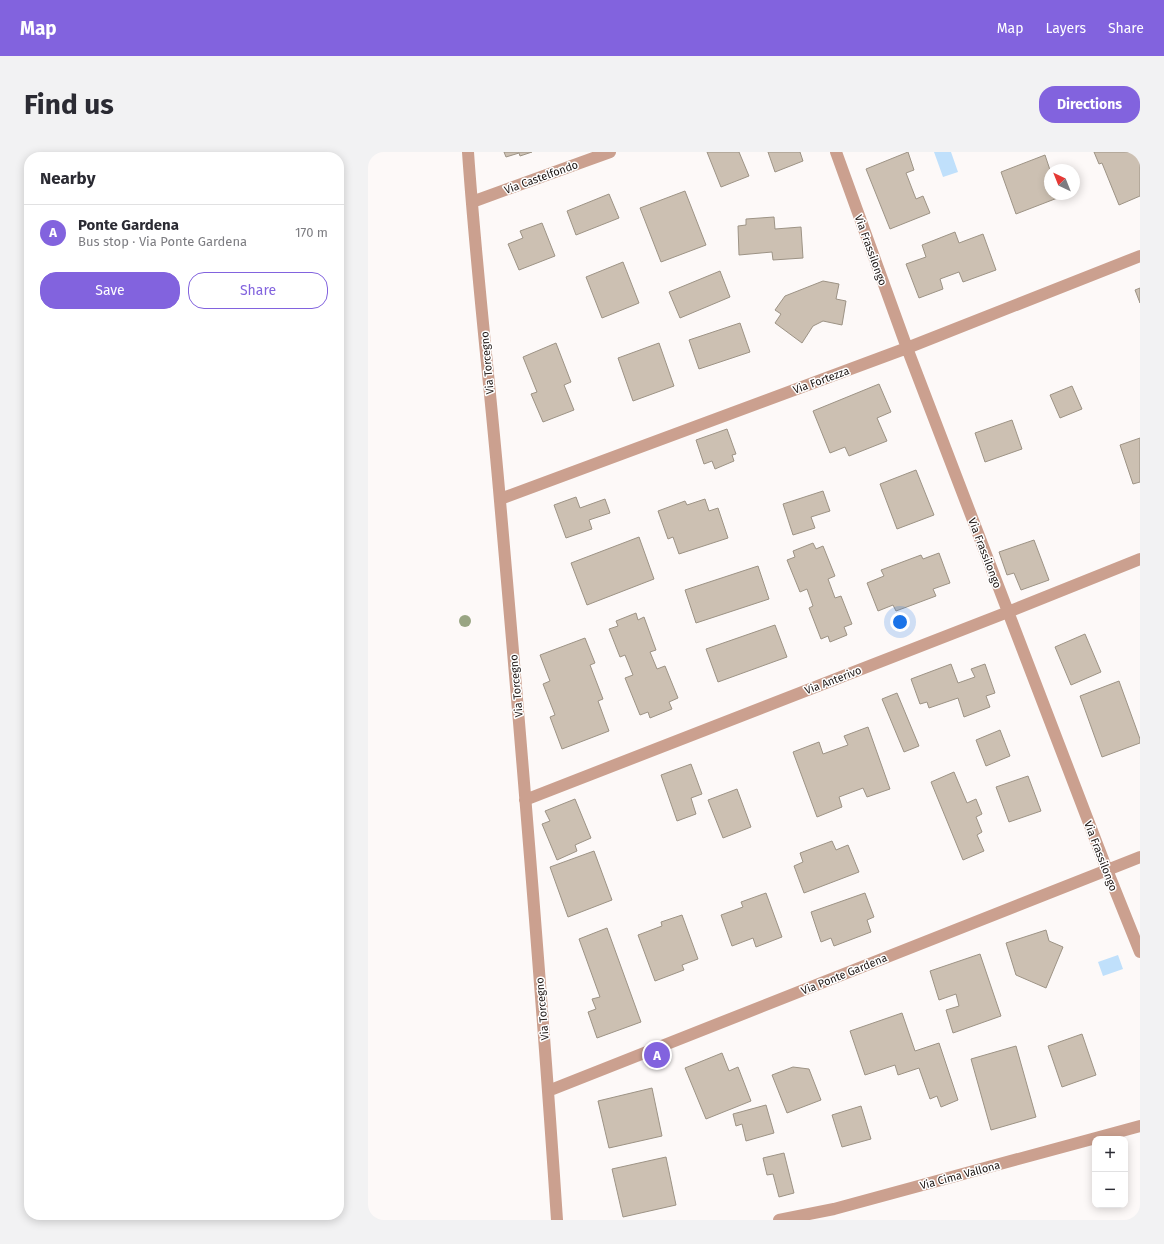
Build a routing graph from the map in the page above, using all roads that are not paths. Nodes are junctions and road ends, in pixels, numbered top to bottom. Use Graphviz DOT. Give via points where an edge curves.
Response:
graph roads {
  1 [pos="468,152"];
  2 [pos="610,152"];
  3 [pos="836,152"];
  4 [pos="472,202"];
  5 [pos="1140,256"];
  6 [pos="907,348"];
  7 [pos="500,499"];
  8 [pos="1140,559"];
  9 [pos="1008,612"];
  10 [pos="525,800"];
  11 [pos="1140,857"];
  12 [pos="1107,870"];
  13 [pos="1140,952"];
  14 [pos="548,1091"];
  15 [pos="1140,1126"];
  16 [pos="836,1215"];
  17 [pos="557,1220"];
  18 [pos="779,1220"];
  1 -- 4 [label="street, Via Torcegno"];
  2 -- 4 [label="street, Via Castelfondo"];
  3 -- 6 [label="street, Via Frassilongo"];
  4 -- 7 [label="street, Via Torcegno"];
  5 -- 6 [label="street, Via Fortezza"];
  6 -- 7 [label="street, Via Fortezza"];
  6 -- 9 [label="street, Via Frassilongo"];
  7 -- 10 [label="street, Via Torcegno"];
  8 -- 9 [label="street, Via Anterivo"];
  9 -- 10 [label="street, Via Anterivo"];
  9 -- 12 [label="street, Via Frassilongo"];
  10 -- 14 [label="street, Via Torcegno"];
  11 -- 12 [label="street, Via Ponte Gardena"];
  12 -- 13 [label="street, Via Frassilongo"];
  12 -- 14 [label="street, Via Ponte Gardena"];
  14 -- 17 [label="street, Via Torcegno"];
  15 -- 16 [label="street, Via Cima Vallona"];
  16 -- 18 [label="street, Via Cima Vallona"];
}
